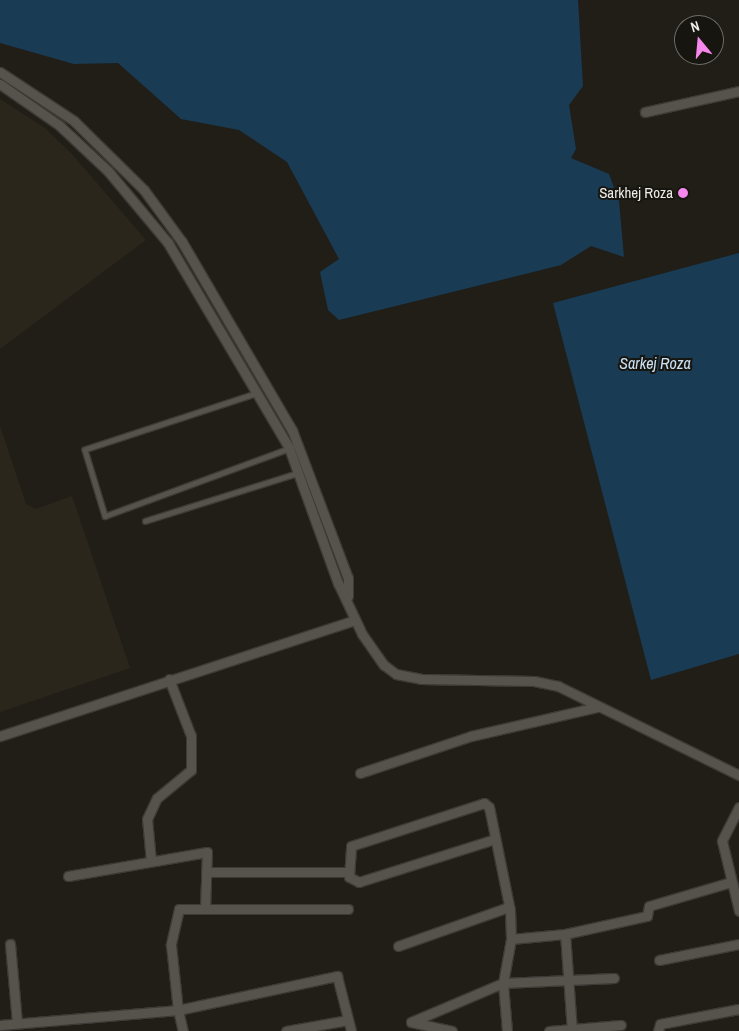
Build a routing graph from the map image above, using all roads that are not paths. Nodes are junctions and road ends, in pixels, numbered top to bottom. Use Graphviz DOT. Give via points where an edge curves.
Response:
graph roads {
  1 [pos="0,72"];
  2 [pos="0,84"];
  3 [pos="739,91"];
  4 [pos="645,112"];
  5 [pos="126,170"];
  6 [pos="116,179"];
  7 [pos="156,204"];
  8 [pos="144,211"];
  9 [pos="178,237"];
  10 [pos="168,242"];
  11 [pos="243,342"];
  12 [pos="233,347"];
  13 [pos="260,393"];
  14 [pos="298,445"];
  15 [pos="289,448"];
  16 [pos="299,472"];
  17 [pos="145,521"];
  18 [pos="330,527"];
  19 [pos="320,531"];
  20 [pos="348,596"];
  21 [pos="355,620"];
  22 [pos="169,679"];
  23 [pos="598,707"];
  24 [pos="0,736"];
  25 [pos="360,773"];
  26 [pos="739,775"];
  27 [pos="739,807"];
  28 [pos="495,839"];
  29 [pos="151,861"];
  30 [pos="206,872"];
  31 [pos="348,872"];
  32 [pos="68,876"];
  33 [pos="731,882"];
  34 [pos="509,906"];
  35 [pos="205,908"];
  36 [pos="348,909"];
  37 [pos="739,912"];
  38 [pos="565,934"];
  39 [pos="511,939"];
  40 [pos="10,944"];
  41 [pos="739,944"];
  42 [pos="398,946"];
  43 [pos="659,960"];
  44 [pos="614,978"];
  45 [pos="568,980"];
  46 [pos="503,983"];
  47 [pos="178,1010"];
  48 [pos="739,1010"];
  49 [pos="348,1020"];
  50 [pos="18,1023"];
  51 [pos="0,1024"];
  52 [pos="621,1025"];
  53 [pos="572,1029"];
  54 [pos="183,1031"];
  55 [pos="286,1031"];
  56 [pos="351,1031"];
  57 [pos="452,1031"];
  58 [pos="507,1031"];
  59 [pos="548,1031"];
  60 [pos="658,1031"];
  1 -- 5 [label="street" via="74,121"];
  2 -- 6 [label="street" via="59,125"];
  3 -- 4 [label="street"];
  5 -- 6 [label="street"];
  5 -- 7 [label="street"];
  6 -- 8 [label="street"];
  7 -- 8 [label="street"];
  7 -- 9 [label="street"];
  8 -- 10 [label="street"];
  9 -- 10 [label="street"];
  9 -- 11 [label="street"];
  10 -- 12 [label="street"];
  11 -- 12 [label="street"];
  11 -- 14 [label="street"];
  12 -- 13 [label="street"];
  13 -- 15 [label="street"];
  13 -- 15 [label="lane" via="85,450 104,516"];
  14 -- 15 [label="lane"];
  14 -- 18 [label="street"];
  15 -- 16 [label="street"];
  16 -- 17 [label="lane"];
  16 -- 19 [label="street"];
  18 -- 19 [label="street"];
  18 -- 20 [label="street" via="348,578"];
  19 -- 20 [label="street"];
  20 -- 21 [label="street"];
  21 -- 22 [label="street"];
  21 -- 23 [label="street" via="373,651 396,674 439,680 534,681 558,686"];
  22 -- 24 [label="street"];
  22 -- 29 [label="street" via="190,736 191,770 157,798 147,819"];
  23 -- 25 [label="street" via="471,736"];
  23 -- 26 [label="street"];
  27 -- 33 [label="street" via="722,841"];
  28 -- 31 [label="street" via="359,882 353,882"];
  28 -- 31 [label="street" via="489,807 484,803 351,846"];
  28 -- 34 [label="street"];
  29 -- 30 [label="street" via="207,852"];
  29 -- 32 [label="street"];
  30 -- 31 [label="street"];
  30 -- 35 [label="street"];
  33 -- 37 [label="street"];
  33 -- 38 [label="street" via="649,906 647,916"];
  34 -- 39 [label="street"];
  34 -- 42 [label="street"];
  35 -- 36 [label="street"];
  35 -- 47 [label="street" via="179,909 171,945"];
  38 -- 39 [label="street"];
  38 -- 45 [label="street"];
  39 -- 46 [label="street"];
  40 -- 50 [label="street"];
  41 -- 43 [label="street"];
  44 -- 45 [label="street"];
  45 -- 46 [label="street"];
  45 -- 53 [label="street"];
  46 -- 57 [label="street" via="412,1022"];
  46 -- 58 [label="street"];
  47 -- 49 [label="street" via="337,976"];
  47 -- 50 [label="street"];
  47 -- 54 [label="street"];
  48 -- 60 [label="street" via="660,1024"];
  49 -- 55 [label="street"];
  49 -- 56 [label="street"];
  50 -- 51 [label="street"];
  52 -- 53 [label="street"];
  53 -- 59 [label="street"];
}
